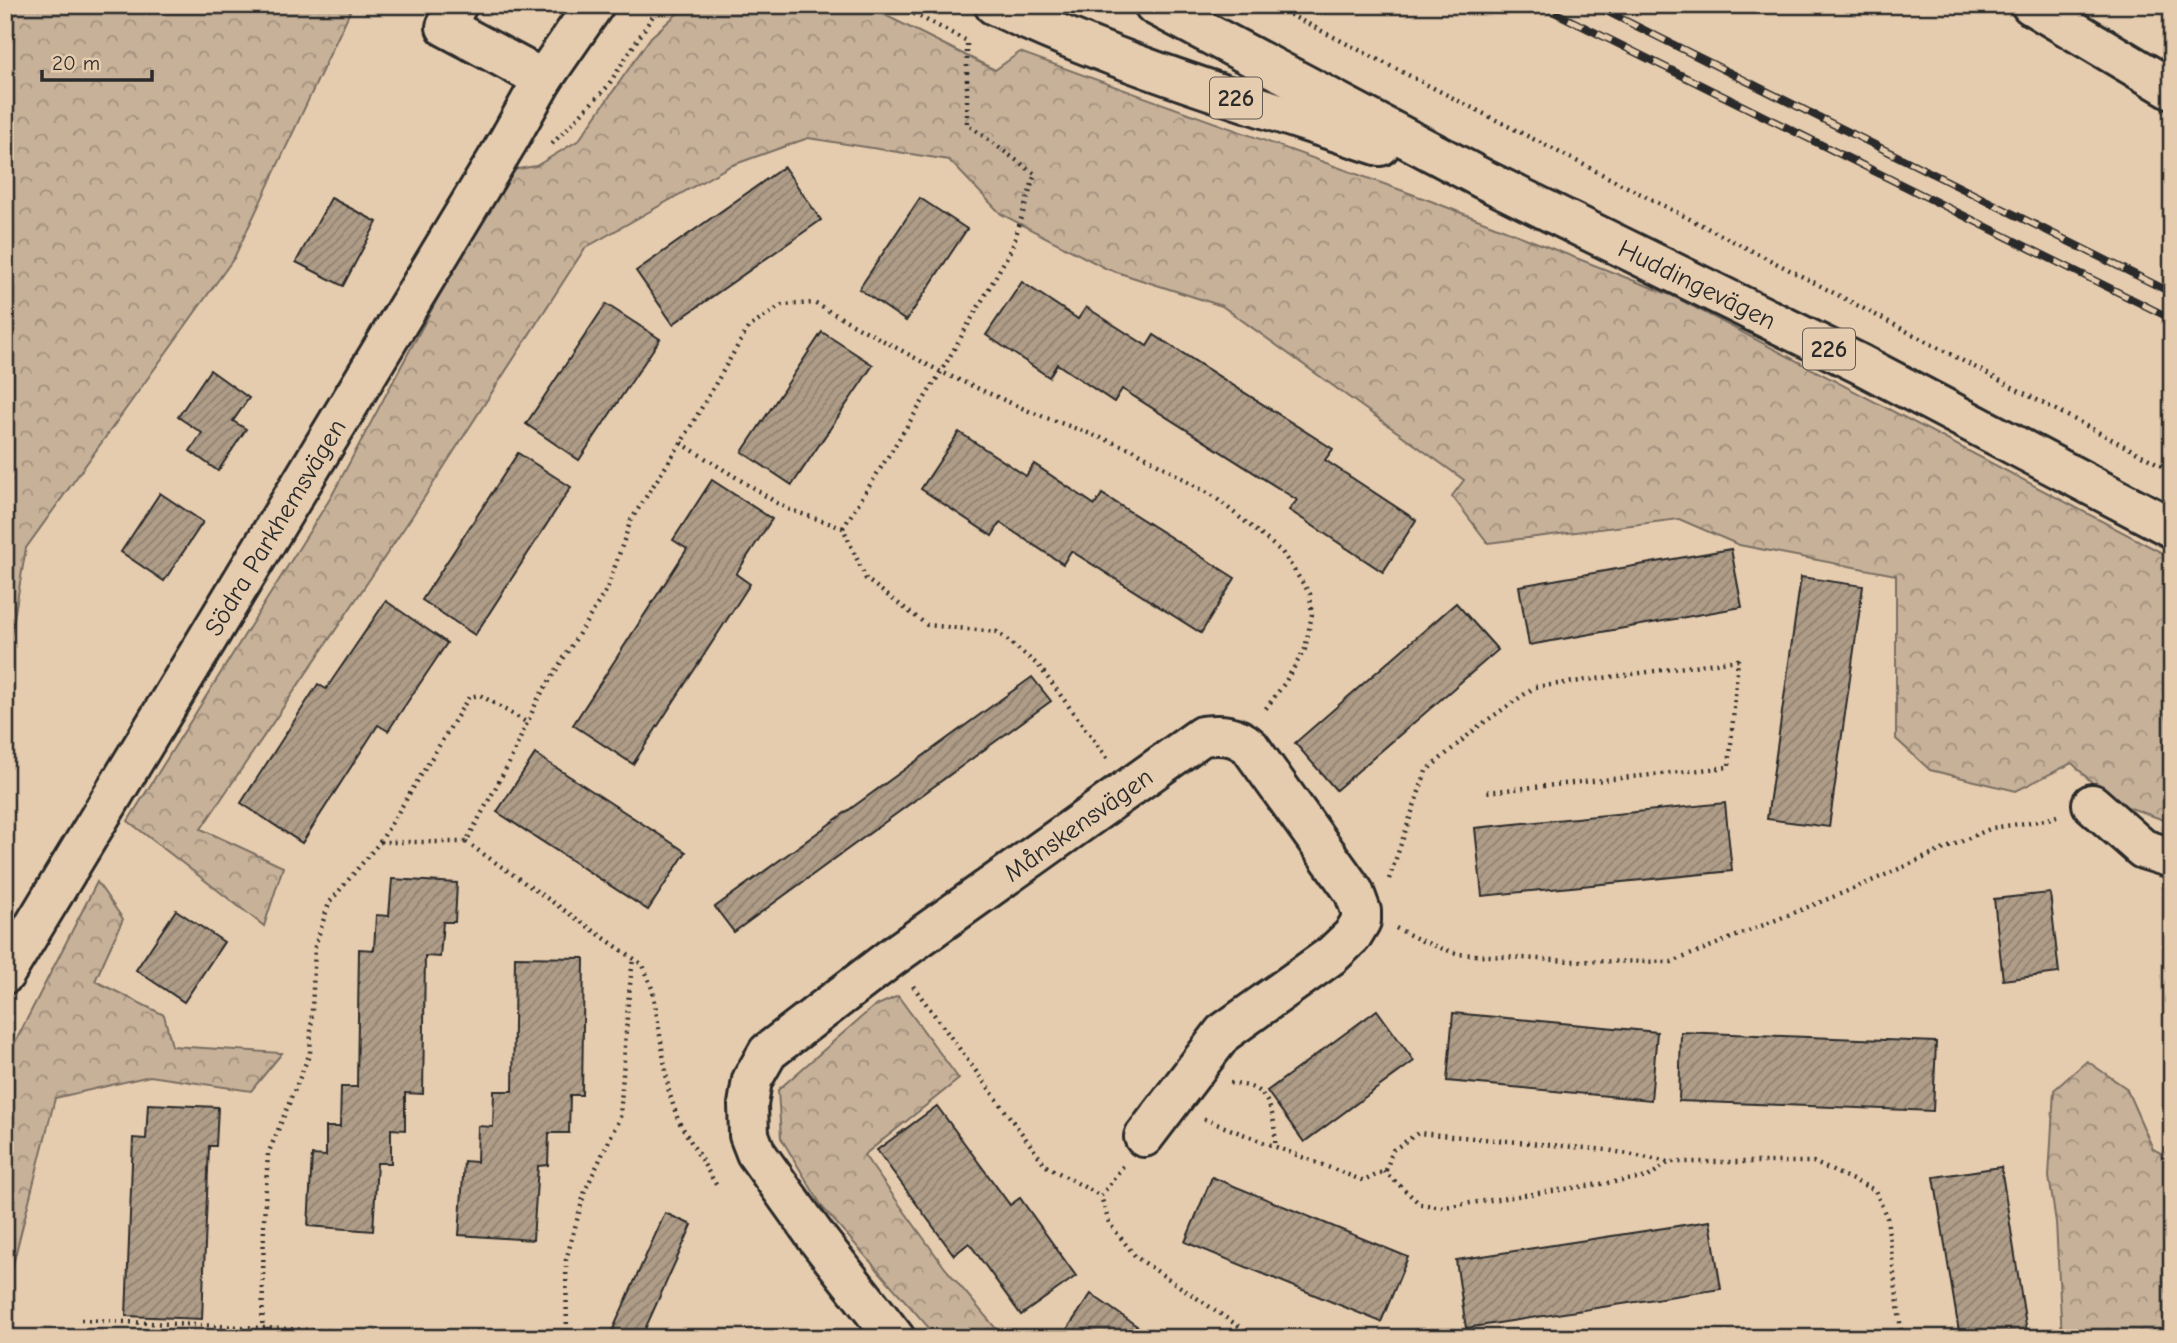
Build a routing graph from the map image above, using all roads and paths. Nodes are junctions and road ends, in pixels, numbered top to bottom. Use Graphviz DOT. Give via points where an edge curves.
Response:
graph roads {
  1 [pos="457,5"];
  2 [pos="574,5"];
  3 [pos="594,5"];
  4 [pos="897,5"];
  5 [pos="995,5"];
  6 [pos="1154,5"];
  7 [pos="1271,5"];
  8 [pos="2031,5"];
  9 [pos="542,79"];
  10 [pos="2172,89"];
  11 [pos="1483,179"];
  12 [pos="941,372"];
  13 [pos="681,443"];
  14 [pos="2172,471"];
  15 [pos="843,528"];
  16 [pos="2172,528"];
  17 [pos="526,722"];
  18 [pos="1243,741"];
  19 [pos="1129,786"];
  20 [pos="1486,792"];
  21 [pos="2092,804"];
  22 [pos="380,842"];
  23 [pos="466,842"];
  24 [pos="2172,858"];
  25 [pos="1361,911"];
  26 [pos="633,957"];
  27 [pos="891,957"];
  28 [pos="5,974"];
  29 [pos="1223,1081"];
  30 [pos="1169,1103"];
  31 [pos="1144,1137"];
  32 [pos="1275,1147"];
  33 [pos="1669,1162"];
  34 [pos="1384,1170"];
  35 [pos="718,1188"];
  36 [pos="1101,1196"];
  37 [pos="81,1320"];
  38 [pos="262,1328"];
  39 [pos="262,1338"];
  40 [pos="491,1338"];
  41 [pos="567,1338"];
  42 [pos="895,1338"];
  43 [pos="1256,1338"];
  44 [pos="1902,1338"];
  1 -- 9 [label="street" via="446,27"];
  2 -- 9 [label="street, Södra Parkhemsvägen"];
  3 -- 9 [label="street, Södra Parkhemsvägen"];
  4 -- 12 [label="path" via="967,41 967,124 1034,174 1012,248"];
  5 -- 11 [label="street, Huddingevägen / 226" via="1182,81"];
  6 -- 11 [label="street, Huddingevägen / 226"];
  7 -- 14 [label="path"];
  8 -- 10 [label="street"];
  9 -- 28 [label="street, Södra Parkhemsvägen"];
  11 -- 16 [label="street, Huddingevägen / 226" via="1860,364"];
  12 -- 13 [label="path" via="814,303 782,305 748,328"];
  12 -- 15 [label="path"];
  12 -- 18 [label="path" via="1134,450 1216,498 1282,552 1310,594 1312,614 1305,649"];
  13 -- 15 [label="path" via="785,508"];
  13 -- 17 [label="path" via="631,520 607,589"];
  15 -- 19 [label="path" via="866,579 927,625 997,632 1039,666"];
  17 -- 22 [label="path" via="480,695 469,697"];
  17 -- 23 [label="path"];
  18 -- 19 [label="street, Månskensvägen" via="1221,734 1202,736"];
  18 -- 25 [label="street" via="1354,892"];
  19 -- 27 [label="street, Månskensvägen"];
  20 -- 25 [label="path" via="1729,767 1738,660 1535,687 1426,771 1390,877"];
  21 -- 24 [label="street" via="2143,849"];
  21 -- 25 [label="path" via="2045,820 1992,828 1672,962 1458,954"];
  22 -- 23 [label="path"];
  22 -- 38 [label="path" via="329,903 315,946 310,1053 268,1154"];
  23 -- 26 [label="path"];
  25 -- 30 [label="street" via="1362,921 1332,955 1223,1033"];
  26 -- 35 [label="path" via="643,965 653,991 669,1093 678,1121"];
  26 -- 41 [label="path" via="620,1117 585,1191 566,1260"];
  27 -- 36 [label="path" via="1046,1167"];
  27 -- 42 [label="street, Månskensvägen" via="768,1052 752,1080 748,1105 749,1135 756,1153"];
  29 -- 32 [label="path" via="1262,1094 1276,1132"];
  30 -- 31 [label="street"];
  30 -- 32 [label="path"];
  31 -- 36 [label="path"];
  32 -- 34 [label="path" via="1364,1181"];
  33 -- 34 [label="path" via="1648,1177 1443,1207 1420,1204"];
  33 -- 34 [label="path" via="1607,1150 1418,1133 1393,1150"];
  33 -- 44 [label="path" via="1812,1162 1875,1190 1888,1218"];
  36 -- 43 [label="path" via="1109,1223 1136,1257"];
  37 -- 38 [label="path"];
  38 -- 39 [label="path"];
  38 -- 40 [label="path"];
}
